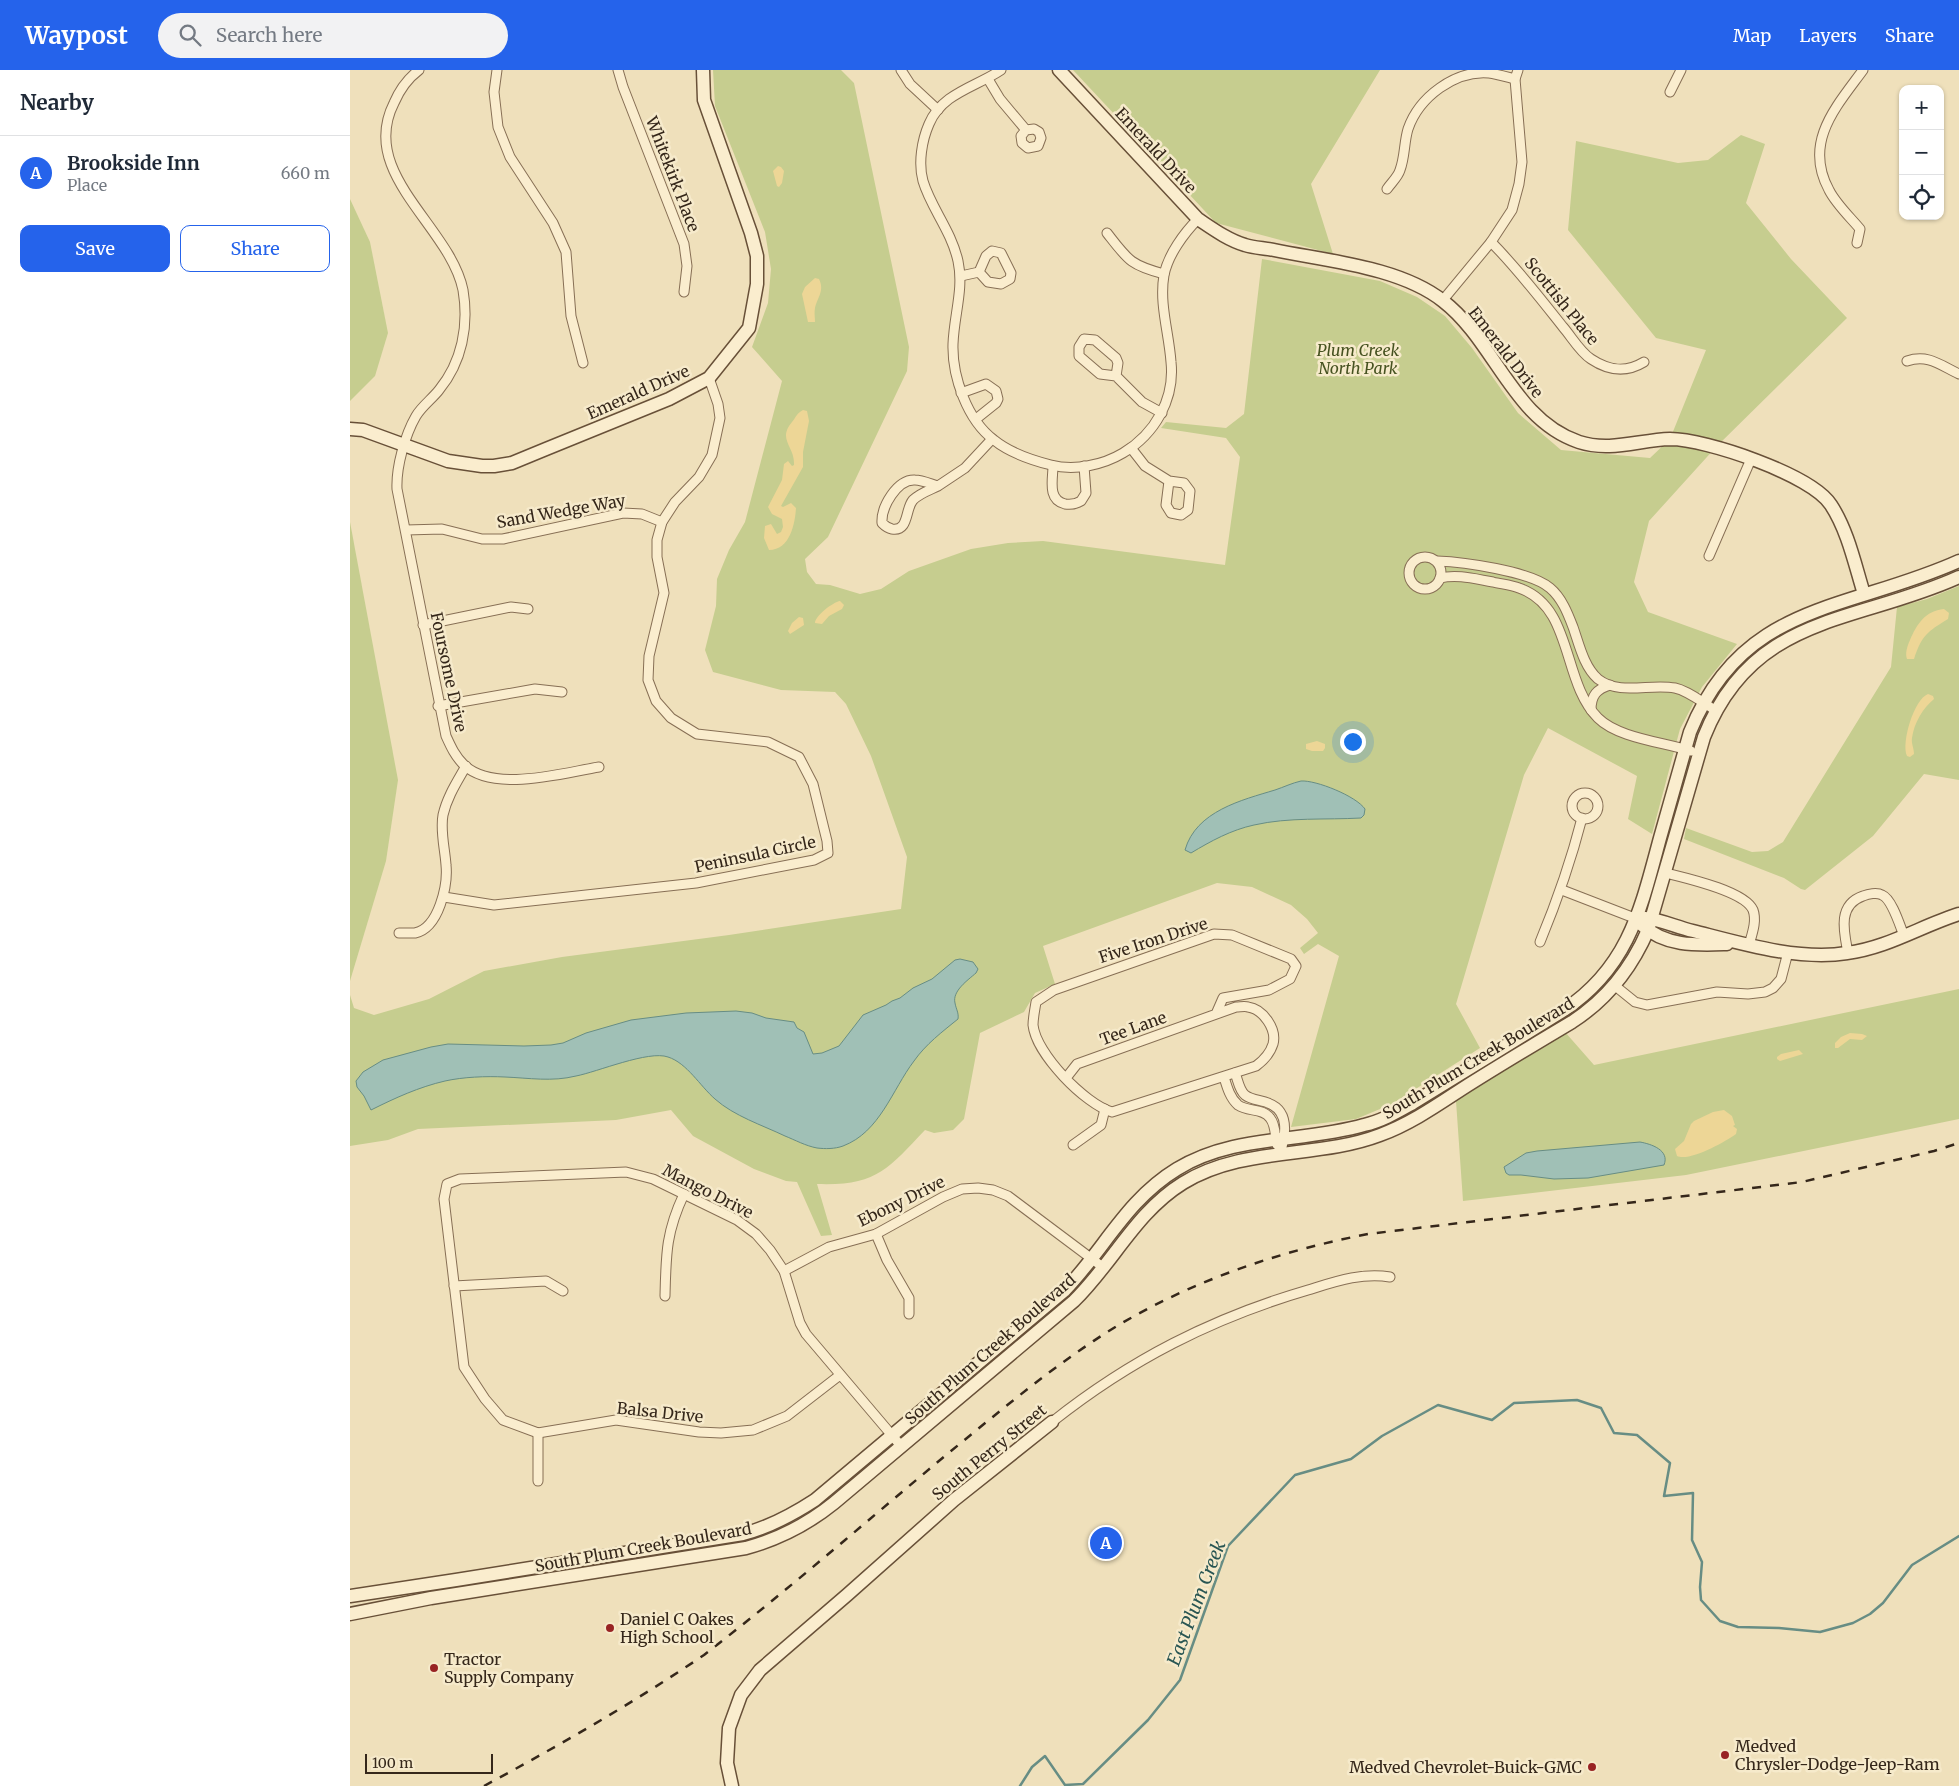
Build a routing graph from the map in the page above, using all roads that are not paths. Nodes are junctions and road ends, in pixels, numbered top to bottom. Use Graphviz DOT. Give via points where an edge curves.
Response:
graph roads {
  1 [pos="419,70"];
  2 [pos="496,70"];
  3 [pos="618,70"];
  4 [pos="702,70"];
  5 [pos="901,70"];
  6 [pos="1001,70"];
  7 [pos="1059,70"];
  8 [pos="1518,70"];
  9 [pos="1681,70"];
  10 [pos="1863,70"];
  11 [pos="988,79"];
  12 [pos="1515,80"];
  13 [pos="1670,92"];
  14 [pos="938,110"];
  15 [pos="1026,130"];
  16 [pos="1387,189"];
  17 [pos="1198,219"];
  18 [pos="1108,232"];
  19 [pos="1491,242"];
  20 [pos="1857,243"];
  21 [pos="979,272"];
  22 [pos="1164,274"];
  23 [pos="961,276"];
  24 [pos="684,292"];
  25 [pos="1443,300"];
  26 [pos="1907,361"];
  27 [pos="1644,362"];
  28 [pos="582,363"];
  29 [pos="1959,374"];
  30 [pos="1116,376"];
  31 [pos="709,378"];
  32 [pos="961,393"];
  33 [pos="1162,413"];
  34 [pos="976,419"];
  35 [pos="350,429"];
  36 [pos="992,440"];
  37 [pos="405,445"];
  38 [pos="1131,448"];
  39 [pos="1751,459"];
  40 [pos="1053,466"];
  41 [pos="1084,466"];
  42 [pos="1168,481"];
  43 [pos="938,486"];
  44 [pos="662,522"];
  45 [pos="406,530"];
  46 [pos="1709,556"];
  47 [pos="1959,561"];
  48 [pos="1436,562"];
  49 [pos="1440,578"];
  50 [pos="1959,578"];
  51 [pos="1864,594"];
  52 [pos="528,609"];
  53 [pos="423,625"];
  54 [pos="1610,685"];
  55 [pos="562,692"];
  56 [pos="1703,703"];
  57 [pos="438,706"];
  58 [pos="1715,710"];
  59 [pos="1591,711"];
  60 [pos="1685,749"];
  61 [pos="1699,754"];
  62 [pos="466,766"];
  63 [pos="599,767"];
  64 [pos="1582,818"];
  65 [pos="1666,873"];
  66 [pos="1562,890"];
  67 [pos="444,897"];
  68 [pos="1959,914"];
  69 [pos="1637,919"];
  70 [pos="1650,924"];
  71 [pos="400,932"];
  72 [pos="1904,936"];
  73 [pos="1540,942"];
  74 [pos="1749,944"];
  75 [pos="1788,952"];
  76 [pos="1848,953"];
  77 [pos="1614,985"];
  78 [pos="1216,1014"];
  79 [pos="1235,1073"];
  80 [pos="1224,1077"];
  81 [pos="1066,1078"];
  82 [pos="1104,1110"];
  83 [pos="1280,1138"];
  84 [pos="1073,1146"];
  85 [pos="1280,1154"];
  86 [pos="447,1184"];
  87 [pos="684,1194"];
  88 [pos="876,1234"];
  89 [pos="1092,1259"];
  90 [pos="1104,1268"];
  91 [pos="784,1271"];
  92 [pos="1390,1277"];
  93 [pos="454,1286"];
  94 [pos="563,1291"];
  95 [pos="665,1296"];
  96 [pos="909,1314"];
  97 [pos="840,1375"];
  98 [pos="1052,1422"];
  99 [pos="538,1433"];
  100 [pos="892,1435"];
  101 [pos="901,1446"];
  102 [pos="538,1481"];
  103 [pos="350,1596"];
  104 [pos="350,1614"];
  105 [pos="732,1786"];
  1 -- 37 [label="street, Foursome Drive" via="401,88 388,114 387,151 399,181 455,268 465,307 464,336 447,380 416,416"];
  2 -- 28 [label="street" via="494,92 498,127 510,156 553,223 566,252 573,330"];
  3 -- 24 [label="street, Whitekirk Place" via="684,244 688,266"];
  4 -- 31 [label="street, Emerald Drive" via="704,100 757,256 757,284 748,328"];
  5 -- 14 [label="street" via="910,84"];
  6 -- 11 [label="street"];
  7 -- 17 [label="street, Emerald Drive"];
  8 -- 12 [label="street"];
  9 -- 13 [label="street"];
  10 -- 20 [label="street" via="1830,116 1821,137 1819,155 1822,176 1830,192 1860,229"];
  11 -- 14 [label="street" via="949,98"];
  11 -- 15 [label="street"];
  12 -- 16 [label="street" via="1488,73 1465,76 1447,83 1431,95 1408,128 1400,172"];
  12 -- 19 [label="street" via="1522,162 1519,184 1512,210"];
  14 -- 23 [label="street" via="929,123 922,146 923,180 948,231"];
  17 -- 22 [label="street" via="1174,252"];
  17 -- 25 [label="street, Emerald Drive" via="1223,236 1246,245 1388,273"];
  18 -- 22 [label="street" via="1129,261"];
  19 -- 25 [label="street"];
  19 -- 27 [label="street, Scottish Place" via="1590,358 1621,371"];
  21 -- 23 [label="street"];
  22 -- 33 [label="street" via="1162,291 1172,373"];
  23 -- 32 [label="street" via="953,345"];
  25 -- 39 [label="street, Emerald Drive" via="1473,331 1525,404 1551,429 1580,442 1612,446 1670,439 1704,443"];
  26 -- 29 [label="street" via="1929,359"];
  30 -- 30 [label="street" via="1116,358 1095,340 1084,339 1078,347 1079,356 1100,374"];
  30 -- 33 [label="street" via="1142,402"];
  31 -- 37 [label="street, Emerald Drive" via="669,399 512,463 464,464"];
  31 -- 44 [label="street, Peninsula Circle" via="720,418 712,455 700,477"];
  32 -- 34 [label="street"];
  32 -- 34 [label="street" via="986,384 996,391 996,403"];
  33 -- 38 [label="street" via="1146,435"];
  34 -- 36 [label="street"];
  35 -- 37 [label="street, Emerald Drive" via="363,430"];
  36 -- 40 [label="street" via="1011,451"];
  36 -- 43 [label="street" via="965,468"];
  37 -- 45 [label="street, Foursome Drive" via="396,479"];
  38 -- 41 [label="street" via="1102,463"];
  38 -- 42 [label="street" via="1145,466"];
  39 -- 46 [label="street"];
  39 -- 51 [label="street, Emerald Drive" via="1822,493 1846,535"];
  40 -- 41 [label="street"];
  40 -- 41 [label="street" via="1052,492 1058,501 1067,504 1081,501 1086,493"];
  43 -- 43 [label="street" via="916,480 903,483 892,495 882,523 889,529 899,530 914,500"];
  44 -- 45 [label="street, Sand Wedge Way" via="642,514 623,513 503,538 482,539 442,529"];
  44 -- 67 [label="street, Peninsula Circle" via="657,558 664,593 649,656 648,680 656,701 671,718 697,734 768,742 799,757 812,784 828,853 814,860 687,884 494,905"];
  45 -- 53 [label="street, Foursome Drive"];
  47 -- 51 [label="street, South Plum Creek Boulevard"];
  48 -- 49 [label="street" via="1440,566"];
  48 -- 49 [label="street" via="1425,556 1414,560 1409,566 1409,578 1414,585 1424,589 1436,585"];
  48 -- 54 [label="street" via="1454,562 1523,575 1550,588 1567,609 1591,672"];
  49 -- 59 [label="street" via="1454,575 1520,588 1541,601 1555,617 1580,690"];
  50 -- 58 [label="street, South Plum Creek Boulevard" via="1806,630 1781,642 1749,667"];
  51 -- 56 [label="street, South Plum Creek Boulevard" via="1800,616 1762,638 1730,665"];
  52 -- 53 [label="street" via="511,607"];
  53 -- 57 [label="street, Foursome Drive"];
  54 -- 56 [label="street" via="1622,688 1663,686 1678,689"];
  54 -- 59 [label="street" via="1594,694"];
  55 -- 57 [label="street" via="535,689"];
  56 -- 58 [label="street"];
  56 -- 60 [label="street, South Plum Creek Boulevard"];
  57 -- 62 [label="street, Foursome Drive" via="446,736 454,753"];
  58 -- 61 [label="street, South Plum Creek Boulevard"];
  59 -- 60 [label="street" via="1607,726 1621,732"];
  60 -- 61 [label="street"];
  60 -- 69 [label="street, South Plum Creek Boulevard"];
  61 -- 65 [label="street, South Plum Creek Boulevard"];
  62 -- 63 [label="street, Foursome Drive" via="497,779 518,780"];
  62 -- 67 [label="street" via="450,792 443,816 447,867"];
  64 -- 66 [label="street"];
  65 -- 70 [label="street, South Plum Creek Boulevard"];
  65 -- 74 [label="street" via="1737,895 1748,903 1754,921"];
  66 -- 69 [label="street"];
  66 -- 73 [label="street"];
  67 -- 71 [label="street" via="432,923 416,933"];
  68 -- 72 [label="street"];
  69 -- 70 [label="street"];
  69 -- 83 [label="street, South Plum Creek Boulevard" via="1612,964 1591,988 1564,1010 1387,1117 1354,1128"];
  70 -- 74 [label="street" via="1666,939 1686,944"];
  70 -- 77 [label="street, South Plum Creek Boulevard" via="1634,959"];
  72 -- 76 [label="street"];
  72 -- 76 [label="street" via="1890,902 1883,895 1872,893 1862,896 1851,902 1845,912 1843,924"];
  74 -- 75 [label="street"];
  75 -- 76 [label="street" via="1815,955"];
  75 -- 77 [label="street" via="1781,979 1765,992 1717,992 1647,1005 1635,1002"];
  77 -- 85 [label="street, South Plum Creek Boulevard" via="1582,1016 1407,1124 1358,1142"];
  78 -- 79 [label="street, Tee Lane" via="1236,1007 1250,1007 1264,1015 1272,1029 1274,1042 1266,1059"];
  78 -- 81 [label="street, Tee Lane" via="1077,1064"];
  78 -- 81 [label="street, Five Iron Drive" via="1223,998 1269,990 1290,979 1296,966 1291,959 1232,935 1214,934 1054,990 1036,1002 1033,1025 1041,1048"];
  79 -- 80 [label="street, Tee Lane"];
  79 -- 83 [label="street" via="1245,1095 1279,1109 1284,1120"];
  80 -- 82 [label="street, Tee Lane" via="1112,1112"];
  80 -- 83 [label="street" via="1238,1105 1270,1117"];
  81 -- 82 [label="street" via="1088,1100"];
  82 -- 84 [label="street" via="1101,1125"];
  83 -- 85 [label="street"];
  83 -- 89 [label="street, South Plum Creek Boulevard" via="1209,1154 1163,1178 1131,1207"];
  85 -- 90 [label="street, South Plum Creek Boulevard" via="1214,1168 1178,1186 1142,1217"];
  86 -- 87 [label="street, Mango Drive" via="460,1179 626,1172 653,1179"];
  86 -- 93 [label="street, Balsa Drive" via="444,1199"];
  87 -- 91 [label="street, Mango Drive" via="738,1220 756,1234"];
  87 -- 95 [label="street" via="667,1246"];
  88 -- 89 [label="street, Ebony Drive" via="943,1197 962,1189 978,1188 1008,1196"];
  88 -- 91 [label="street, Ebony Drive" via="829,1247"];
  88 -- 96 [label="street" via="909,1298"];
  89 -- 90 [label="street, Ebony Drive"];
  89 -- 100 [label="street, South Plum Creek Boulevard" via="1054,1300"];
  90 -- 101 [label="street, South Plum Creek Boulevard" via="1053,1320"];
  91 -- 97 [label="street, Mango Drive" via="800,1322"];
  92 -- 98 [label="street, South Perry Street" via="1365,1275 1325,1284 1221,1319 1140,1361"];
  93 -- 94 [label="street" via="546,1281"];
  93 -- 99 [label="street, Balsa Drive" via="464,1367 503,1420"];
  97 -- 99 [label="street, Balsa Drive" via="787,1416 753,1430 699,1432 616,1420"];
  97 -- 100 [label="street, Mango Drive"];
  98 -- 105 [label="street, South Perry Street" via="954,1500 760,1670 734,1708 729,1728 727,1763"];
  99 -- 102 [label="street"];
  100 -- 101 [label="street, Mango Drive"];
  100 -- 103 [label="street, South Plum Creek Boulevard" via="815,1500 784,1519 753,1531"];
  101 -- 104 [label="street, South Plum Creek Boulevard" via="823,1511 791,1532 757,1545"];
}
